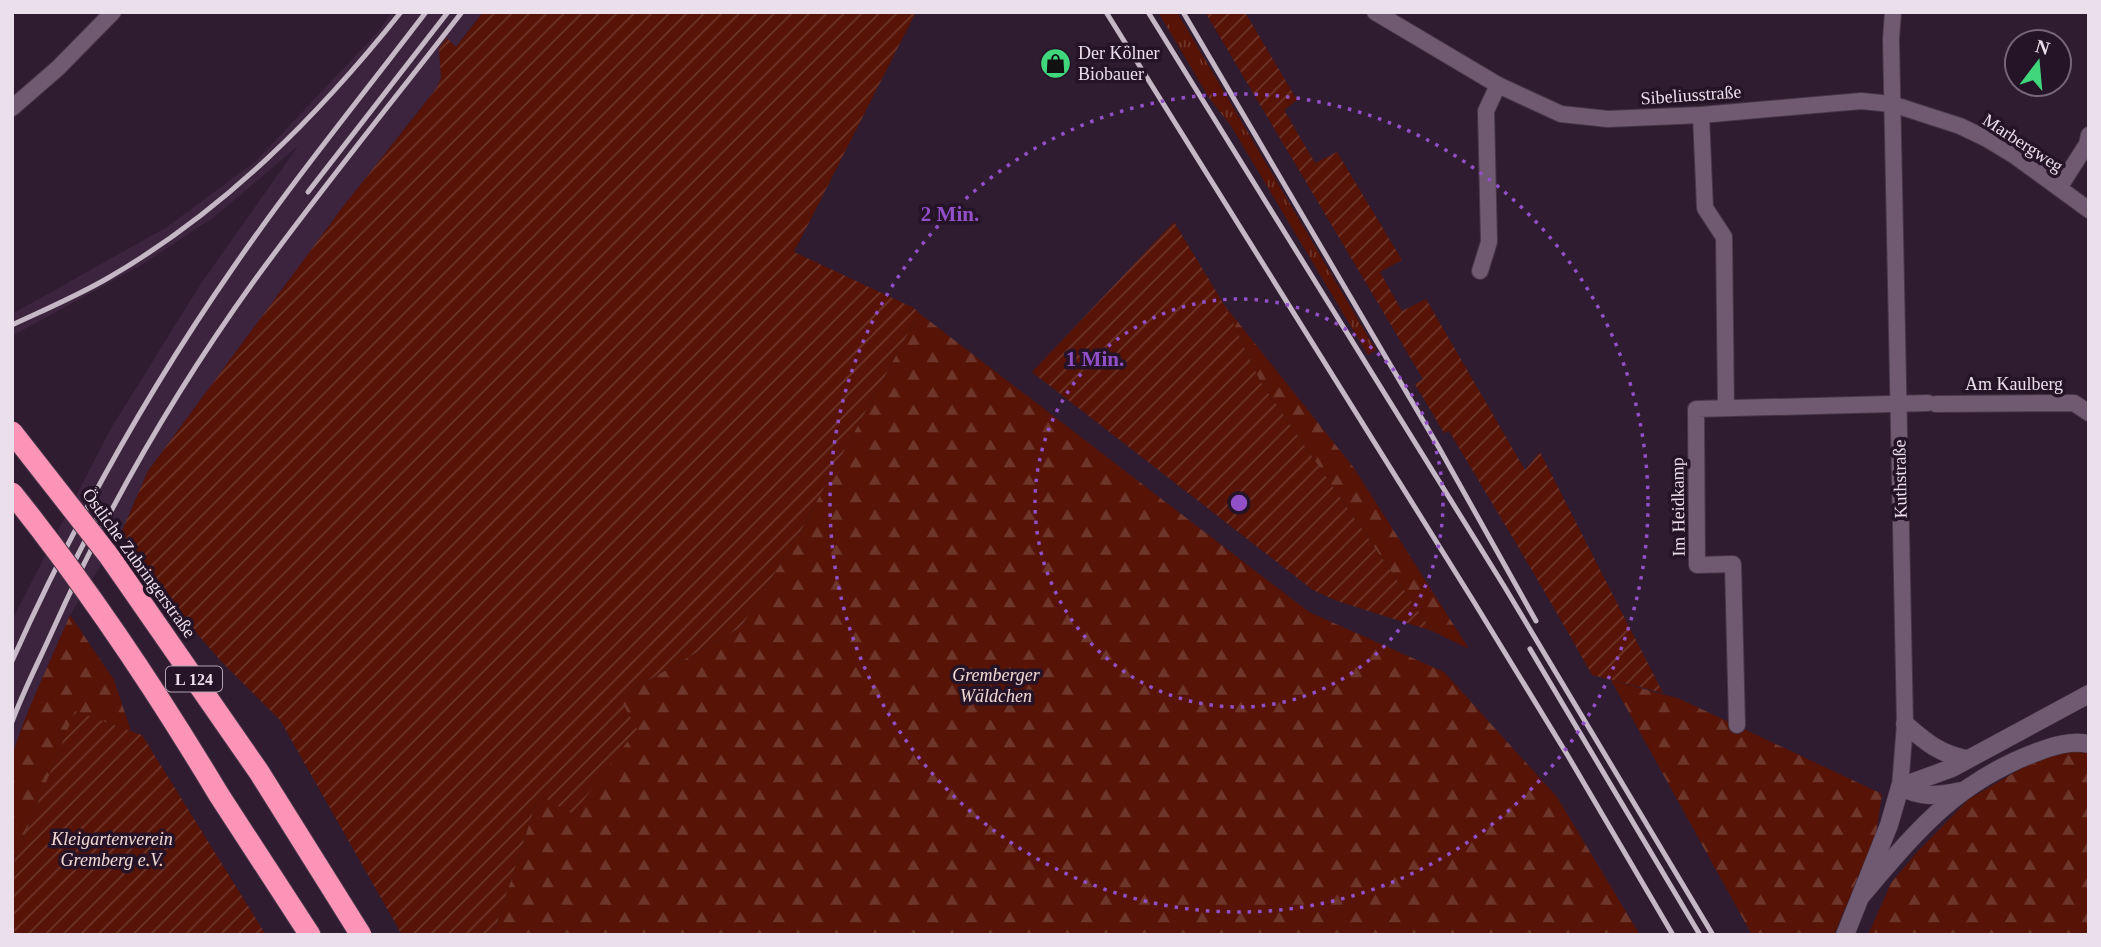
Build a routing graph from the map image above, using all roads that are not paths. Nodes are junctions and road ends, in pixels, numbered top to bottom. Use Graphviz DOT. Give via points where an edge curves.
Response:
graph roads {
  1 [pos="113,12"];
  2 [pos="1375,12"];
  3 [pos="1893,12"];
  4 [pos="1498,85"];
  5 [pos="1892,104"];
  6 [pos="12,108"];
  7 [pos="1701,115"];
  8 [pos="2089,135"];
  9 [pos="2059,188"];
  10 [pos="2089,210"];
  11 [pos="1480,271"];
  12 [pos="1898,404"];
  13 [pos="1726,408"];
  14 [pos="2089,413"];
  15 [pos="12,432"];
  16 [pos="12,493"];
  17 [pos="2089,694"];
  18 [pos="1905,724"];
  19 [pos="1737,725"];
  20 [pos="2089,744"];
  21 [pos="1966,760"];
  22 [pos="1900,787"];
  23 [pos="1961,791"];
  24 [pos="1861,896"];
  25 [pos="310,935"];
  26 [pos="361,935"];
  27 [pos="1844,935"];
  1 -- 6 [label="street"];
  2 -- 4 [label="street, Sibeliusstraße"];
  3 -- 5 [label="street, Kuthstraße"];
  4 -- 7 [label="street, Sibeliusstraße" via="1561,114 1608,119"];
  4 -- 11 [label="street" via="1486,111 1489,242"];
  5 -- 7 [label="street, Sibeliusstraße" via="1861,101"];
  5 -- 9 [label="street, Marbergweg" via="1987,139"];
  5 -- 12 [label="street, Kuthstraße"];
  7 -- 13 [label="street" via="1705,208 1724,237"];
  8 -- 9 [label="street"];
  9 -- 10 [label="street, Marbergweg"];
  12 -- 13 [label="street, Im Heidkamp"];
  12 -- 14 [label="street, Am Kaulberg" via="2074,403"];
  12 -- 18 [label="street, Kuthstraße"];
  13 -- 19 [label="street, Im Heidkamp" via="1696,409 1697,565 1733,564"];
  15 -- 26 [label="highway, Östliche Zubringerstraße / L 124, bridge" via="109,556 258,772"];
  16 -- 25 [label="highway, L 124, bridge" via="160,697"];
  17 -- 21 [label="main road"];
  18 -- 21 [label="main road" via="1932,747"];
  18 -- 22 [label="street, Kuthstraße"];
  20 -- 23 [label="main road" via="2057,745 2016,760"];
  21 -- 22 [label="main road"];
  22 -- 23 [label="main road" via="1918,795"];
  22 -- 24 [label="main road, Kuthstraße"];
  23 -- 24 [label="main road" via="1922,826"];
  24 -- 27 [label="main road, Kuthstraße"];
}
